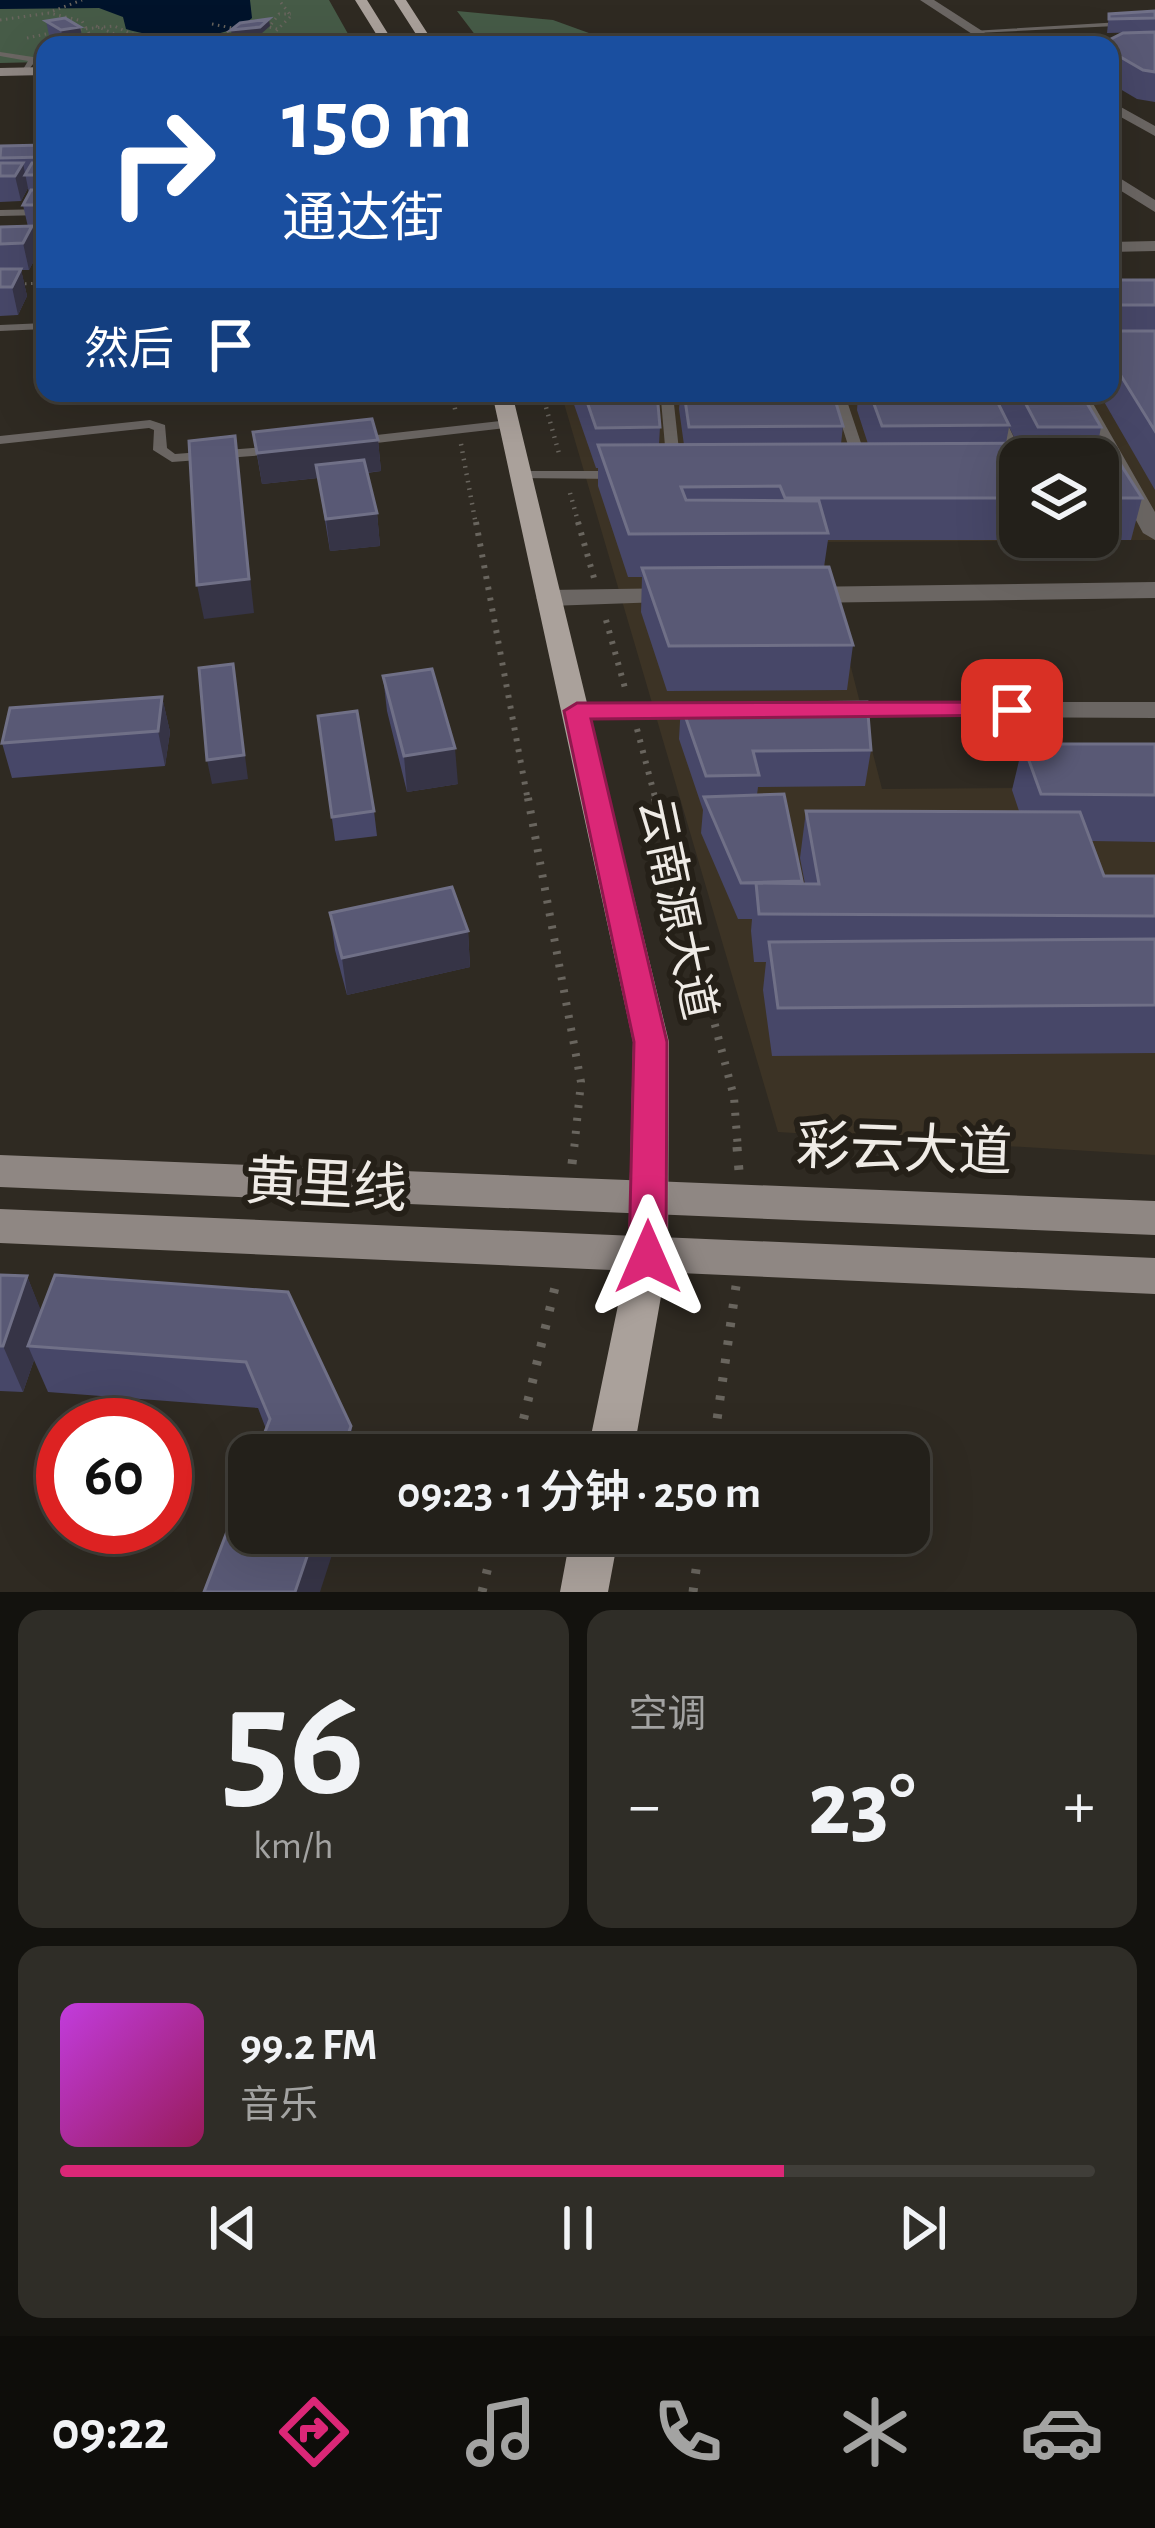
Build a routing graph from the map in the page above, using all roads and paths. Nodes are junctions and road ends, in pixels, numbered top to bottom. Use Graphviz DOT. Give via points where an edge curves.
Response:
graph roads {
  1 [pos="82,0"];
  2 [pos="279,0"];
  3 [pos="361,0"];
  4 [pos="400,0"];
  5 [pos="926,0"];
  6 [pos="49,13"];
  7 [pos="291,14"];
  8 [pos="0,20"];
  9 [pos="276,21"];
  10 [pos="1155,22"];
  11 [pos="212,24"];
  12 [pos="97,26"];
  13 [pos="233,28"];
  14 [pos="269,28"];
  15 [pos="84,29"];
  16 [pos="277,29"];
  17 [pos="976,31"];
  18 [pos="134,34"];
  19 [pos="108,35"];
  20 [pos="272,35"];
  21 [pos="44,36"];
  22 [pos="94,36"];
  23 [pos="102,36"];
  24 [pos="113,36"];
  25 [pos="128,36"];
  26 [pos="143,36"];
  27 [pos="218,36"];
  28 [pos="221,36"];
  29 [pos="265,36"];
  30 [pos="277,36"];
  31 [pos="383,36"];
  32 [pos="423,36"];
  33 [pos="984,36"];
  34 [pos="36,37"];
  35 [pos="16,41"];
  36 [pos="0,54"];
  37 [pos="19,54"];
  38 [pos="26,71"];
  39 [pos="36,71"];
  40 [pos="0,72"];
  41 [pos="1119,110"];
  42 [pos="1155,118"];
  43 [pos="1133,119"];
  44 [pos="1119,120"];
  45 [pos="1155,132"];
  46 [pos="1119,183"];
  47 [pos="1155,207"];
  48 [pos="36,212"];
  49 [pos="0,213"];
  50 [pos="1155,246"];
  51 [pos="1119,247"];
  52 [pos="36,284"];
  53 [pos="0,285"];
  54 [pos="36,326"];
  55 [pos="0,328"];
  56 [pos="454,402"];
  57 [pos="504,402"];
  58 [pos="545,402"];
  59 [pos="667,402"];
  60 [pos="841,402"];
  61 [pos="991,402"];
  62 [pos="1081,402"];
  63 [pos="509,424"];
  64 [pos="458,429"];
  65 [pos="1007,438"];
  66 [pos="1095,438"];
  67 [pos="0,440"];
  68 [pos="343,443"];
  69 [pos="297,448"];
  70 [pos="565,475"];
  71 [pos="840,475"];
  72 [pos="521,476"];
  73 [pos="631,476"];
  74 [pos="653,476"];
  75 [pos="675,476"];
  76 [pos="698,476"];
  77 [pos="1119,484"];
  78 [pos="1155,533"];
  79 [pos="1155,590"];
  80 [pos="784,595"];
  81 [pos="715,596"];
  82 [pos="599,597"];
  83 [pos="549,598"];
  84 [pos="798,710"];
  85 [pos="1155,710"];
  86 [pos="577,711"];
  87 [pos="632,711"];
  88 [pos="751,711"];
  89 [pos="0,1171"];
  90 [pos="568,1197"];
  91 [pos="647,1200"];
  92 [pos="740,1202"];
  93 [pos="1155,1218"];
  94 [pos="0,1226"];
  95 [pos="563,1253"];
  96 [pos="648,1257"];
  97 [pos="739,1261"];
  98 [pos="1155,1276"];
  99 [pos="520,1434"];
  100 [pos="614,1434"];
  101 [pos="715,1434"];
  102 [pos="491,1554"];
  103 [pos="591,1554"];
  104 [pos="698,1554"];
  105 [pos="482,1592"];
  106 [pos="584,1592"];
  107 [pos="693,1592"];
  1 -- 6 [label="path"];
  2 -- 7 [label="path"];
  3 -- 31 [label="main road"];
  4 -- 32 [label="main road"];
  5 -- 17 [label="street"];
  6 -- 8 [label="path"];
  6 -- 15 [label="path" via="82,21"];
  7 -- 9 [label="path"];
  7 -- 16 [label="path"];
  9 -- 14 [label="path"];
  9 -- 14 [label="path" via="260,23"];
  10 -- 17 [label="lane"];
  11 -- 13 [label="path"];
  12 -- 15 [label="path"];
  12 -- 18 [label="path"];
  12 -- 19 [label="path"];
  13 -- 27 [label="path"];
  13 -- 28 [label="path" via="246,28"];
  14 -- 16 [label="path"];
  15 -- 21 [label="path"];
  15 -- 22 [label="path"];
  16 -- 20 [label="path"];
  17 -- 33 [label="street"];
  18 -- 25 [label="path"];
  18 -- 26 [label="path"];
  19 -- 23 [label="path"];
  19 -- 24 [label="path"];
  20 -- 29 [label="path"];
  20 -- 30 [label="path"];
  34 -- 35 [label="path"];
  35 -- 37 [label="lane"];
  36 -- 37 [label="lane"];
  37 -- 38 [label="lane" via="33,59"];
  38 -- 39 [label="main road"];
  38 -- 40 [label="main road"];
  41 -- 43 [label="street"];
  42 -- 43 [label="street"];
  43 -- 44 [label="street"];
  43 -- 45 [label="street"];
  46 -- 47 [label="street"];
  48 -- 49 [label="lane"];
  50 -- 51 [label="street"];
  52 -- 53 [label="path"];
  54 -- 55 [label="lane"];
  56 -- 64 [label="path"];
  57 -- 63 [label="main road, 云南源大道"];
  58 -- 70 [label="path"];
  59 -- 75 [label="lane"];
  60 -- 71 [label="lane" via="864,474"];
  61 -- 65 [label="lane"];
  62 -- 66 [label="street"];
  63 -- 64 [label="lane"];
  63 -- 72 [label="main road, 云南源大道"];
  64 -- 68 [label="lane"];
  64 -- 90 [label="path" via="581,1082"];
  67 -- 69 [label="lane" via="142,424 160,428 160,449 180,459"];
  70 -- 72 [label="lane"];
  70 -- 73 [label="lane"];
  70 -- 82 [label="path"];
  72 -- 83 [label="main road, 云南源大道"];
  74 -- 75 [label="lane"];
  75 -- 76 [label="lane"];
  77 -- 78 [label="street"];
  79 -- 80 [label="street"];
  81 -- 82 [label="street"];
  82 -- 83 [label="street"];
  82 -- 87 [label="path"];
  83 -- 86 [label="main road, 云南源大道"];
  84 -- 85 [label="street"];
  86 -- 87 [label="street"];
  86 -- 91 [label="main road, 云南源大道" via="647,1014"];
  87 -- 88 [label="street"];
  87 -- 92 [label="path" via="734,1097"];
  89 -- 90 [label="main road, 黄里线"];
  90 -- 91 [label="main road, 黄里线"];
  91 -- 92 [label="main road, 彩云大道"];
  91 -- 96 [label="main road, 云南源大道"];
  92 -- 93 [label="main road, 彩云大道"];
  94 -- 95 [label="main road, 黄里线"];
  95 -- 96 [label="main road, 黄里线"];
  95 -- 99 [label="path"];
  96 -- 97 [label="main road"];
  96 -- 100 [label="main road, 云南源大道"];
  97 -- 98 [label="main road"];
  97 -- 101 [label="path"];
  102 -- 105 [label="path"];
  103 -- 106 [label="main road"];
  104 -- 107 [label="path"];
}
